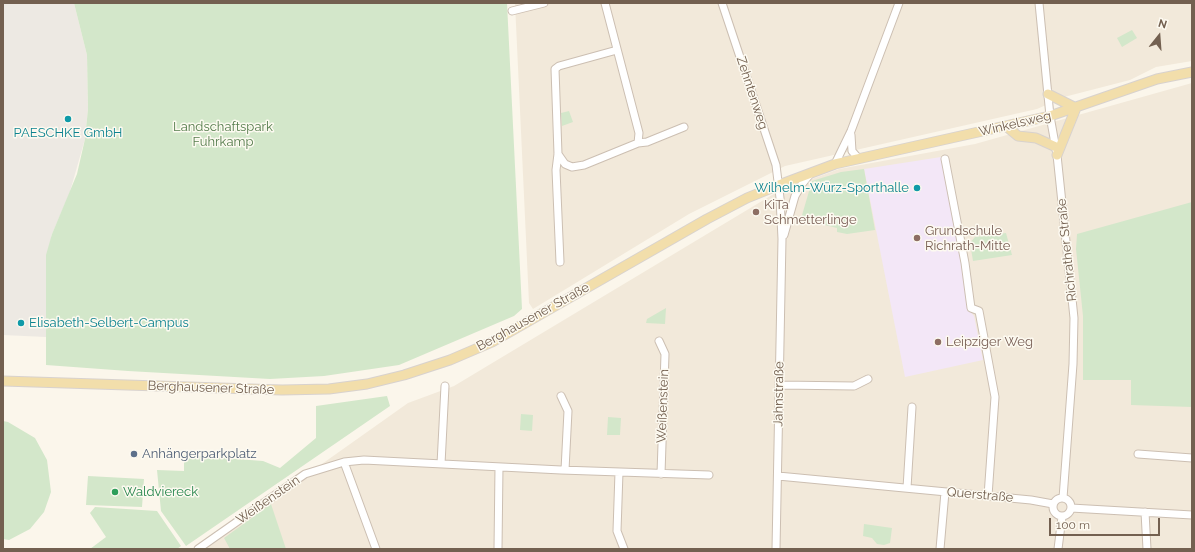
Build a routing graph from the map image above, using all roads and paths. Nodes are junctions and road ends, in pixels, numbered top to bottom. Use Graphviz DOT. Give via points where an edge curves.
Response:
graph roads {
  1 [pos="544,3"];
  2 [pos="605,3"];
  3 [pos="722,3"];
  4 [pos="899,3"];
  5 [pos="1039,3"];
  6 [pos="512,12"];
  7 [pos="617,50"];
  8 [pos="1192,72"];
  9 [pos="1048,94"];
  10 [pos="1076,108"];
  11 [pos="1050,116"];
  12 [pos="1006,126"];
  13 [pos="684,127"];
  14 [pos="851,131"];
  15 [pos="638,143"];
  16 [pos="1057,151"];
  17 [pos="558,154"];
  18 [pos="859,159"];
  19 [pos="945,159"];
  20 [pos="834,164"];
  21 [pos="811,173"];
  22 [pos="778,185"];
  23 [pos="782,239"];
  24 [pos="560,262"];
  25 [pos="659,341"];
  26 [pos="868,379"];
  27 [pos="3,381"];
  28 [pos="445,386"];
  29 [pos="780,386"];
  30 [pos="561,396"];
  31 [pos="912,407"];
  32 [pos="1138,454"];
  33 [pos="1192,458"];
  34 [pos="344,462"];
  35 [pos="441,464"];
  36 [pos="498,467"];
  37 [pos="565,470"];
  38 [pos="619,472"];
  39 [pos="661,474"];
  40 [pos="709,475"];
  41 [pos="778,476"];
  42 [pos="907,488"];
  43 [pos="945,492"];
  44 [pos="988,496"];
  45 [pos="1063,498"];
  46 [pos="1054,504"];
  47 [pos="1071,508"];
  48 [pos="1145,512"];
  49 [pos="1192,515"];
  50 [pos="1062,516"];
  51 [pos="198,549"];
  52 [pos="376,549"];
  53 [pos="498,549"];
  54 [pos="624,549"];
  55 [pos="776,549"];
  56 [pos="940,549"];
  57 [pos="1058,549"];
  58 [pos="1147,549"];
  1 -- 6 [label="street"];
  2 -- 7 [label="street"];
  3 -- 22 [label="street, Zehntenweg" via="776,165"];
  4 -- 14 [label="street"];
  5 -- 9 [label="street, Richrather Straße"];
  7 -- 15 [label="street" via="639,133"];
  7 -- 17 [label="street" via="554,69"];
  8 -- 10 [label="main road, Winkelsweg" via="1158,79"];
  9 -- 10 [label="main road"];
  9 -- 11 [label="street, Richrather Straße"];
  10 -- 11 [label="main road, Winkelsweg"];
  10 -- 16 [label="main road"];
  11 -- 12 [label="main road, Winkelsweg"];
  11 -- 16 [label="street, Richrather Straße"];
  12 -- 16 [label="main road" via="1018,136 1036,138"];
  12 -- 18 [label="main road, Winkelsweg"];
  13 -- 15 [label="street" via="647,142"];
  14 -- 18 [label="street" via="850,146"];
  14 -- 20 [label="street"];
  15 -- 17 [label="street" via="584,165 572,167 565,164"];
  16 -- 45 [label="street, Richrather Straße" via="1074,318"];
  17 -- 24 [label="street" via="556,170"];
  18 -- 20 [label="main road, Winkelsweg"];
  19 -- 44 [label="street" via="971,308 979,311 995,397"];
  20 -- 21 [label="main road, Berghausener Straße"];
  21 -- 22 [label="main road, Berghausener Straße"];
  21 -- 23 [label="street, Jahnstraße" via="795,196"];
  22 -- 23 [label="street, Jahnstraße"];
  22 -- 27 [label="main road, Berghausener Straße" via="707,218 492,342 450,360 404,375 367,384 329,389 282,390"];
  23 -- 29 [label="street, Jahnstraße"];
  25 -- 39 [label="street, Weißenstein" via="666,354"];
  26 -- 29 [label="street" via="854,386"];
  28 -- 35 [label="street"];
  29 -- 41 [label="street, Jahnstraße"];
  30 -- 37 [label="street" via="568,411"];
  31 -- 42 [label="street"];
  32 -- 33 [label="street"];
  34 -- 35 [label="street, Weißenstein" via="364,460"];
  34 -- 51 [label="street, Weißenstein" via="305,474"];
  34 -- 52 [label="street"];
  35 -- 36 [label="street, Weißenstein"];
  36 -- 37 [label="street, Weißenstein"];
  36 -- 53 [label="street"];
  37 -- 38 [label="street, Weißenstein"];
  38 -- 39 [label="street, Weißenstein"];
  38 -- 54 [label="street" via="617,531"];
  39 -- 40 [label="street, Weißenstein"];
  41 -- 42 [label="street, Querstraße"];
  41 -- 55 [label="street, Jahnstraße"];
  42 -- 43 [label="street, Querstraße"];
  43 -- 44 [label="street, Querstraße"];
  43 -- 56 [label="street"];
  44 -- 46 [label="street, Querstraße"];
  45 -- 46 [label="street"];
  45 -- 47 [label="street" via="1069,501"];
  46 -- 50 [label="street" via="1056,514"];
  47 -- 48 [label="street"];
  47 -- 50 [label="street" via="1067,515"];
  48 -- 49 [label="street"];
  48 -- 58 [label="street"];
  50 -- 57 [label="street"];
}
